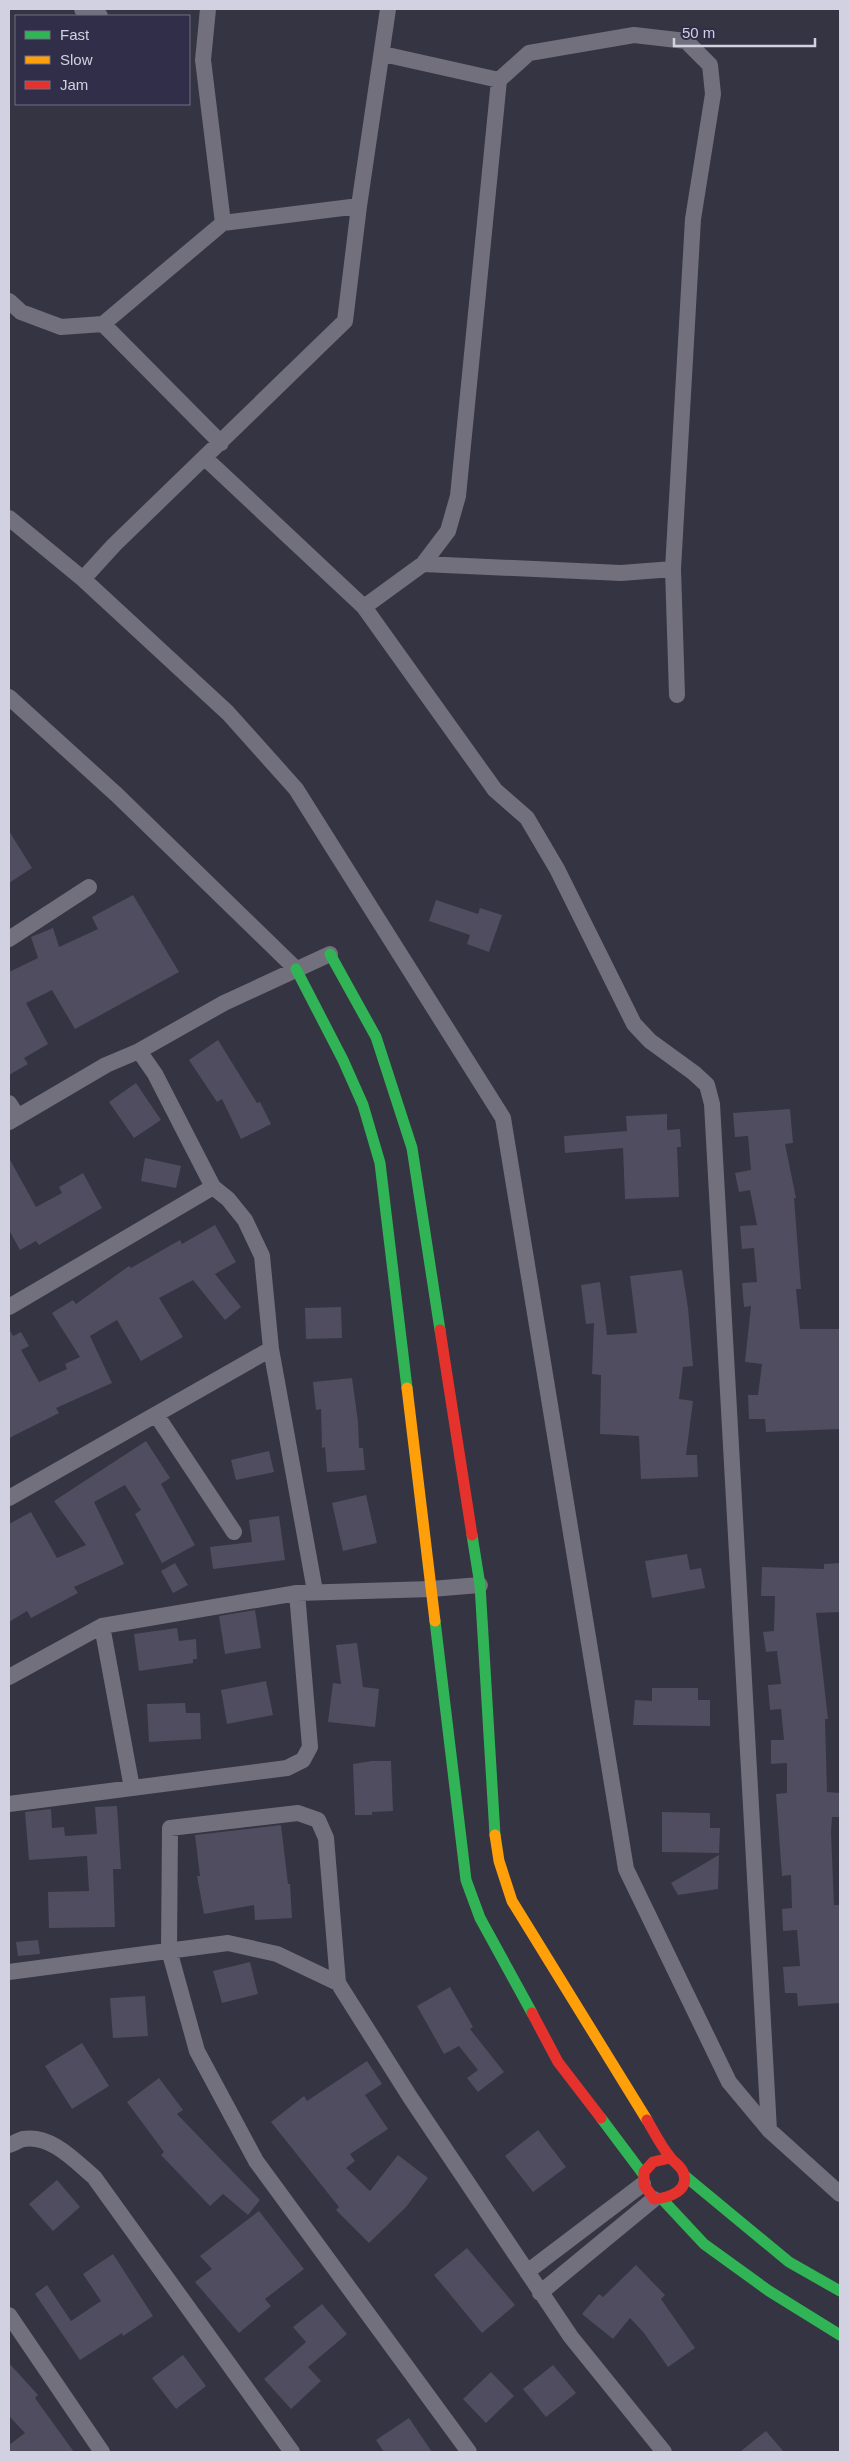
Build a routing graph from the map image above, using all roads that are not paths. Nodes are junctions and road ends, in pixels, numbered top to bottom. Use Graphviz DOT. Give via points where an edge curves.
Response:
graph roads {
  1 [pos="82,9"];
  2 [pos="208,9"];
  3 [pos="388,9"];
  4 [pos="94,15"];
  5 [pos="196,37"];
  6 [pos="383,54"];
  7 [pos="499,80"];
  8 [pos="359,206"];
  9 [pos="223,223"];
  10 [pos="9,301"];
  11 [pos="103,324"];
  12 [pos="221,443"];
  13 [pos="205,458"];
  14 [pos="9,518"];
  15 [pos="423,564"];
  16 [pos="673,569"];
  17 [pos="83,579"];
  18 [pos="364,607"];
  19 [pos="677,695"];
  20 [pos="9,697"];
  21 [pos="89,887"];
  22 [pos="9,939"];
  23 [pos="330,954"];
  24 [pos="296,969"];
  25 [pos="139,1051"];
  26 [pos="12,1114"];
  27 [pos="213,1187"];
  28 [pos="9,1307"];
  29 [pos="271,1349"];
  30 [pos="157,1416"];
  31 [pos="9,1498"];
  32 [pos="234,1532"];
  33 [pos="480,1585"];
  34 [pos="431,1589"];
  35 [pos="315,1591"];
  36 [pos="297,1592"];
  37 [pos="102,1626"];
  38 [pos="9,1677"];
  39 [pos="132,1788"];
  40 [pos="9,1804"];
  41 [pos="169,1950"];
  42 [pos="9,1972"];
  43 [pos="338,1983"];
  44 [pos="769,2130"];
  45 [pos="9,2145"];
  46 [pos="670,2158"];
  47 [pos="685,2176"];
  48 [pos="643,2179"];
  49 [pos="840,2194"];
  50 [pos="658,2199"];
  51 [pos="527,2272"];
  52 [pos="840,2291"];
  53 [pos="540,2293"];
  54 [pos="9,2315"];
  55 [pos="840,2335"];
  56 [pos="102,2452"];
  57 [pos="292,2452"];
  58 [pos="469,2452"];
  59 [pos="664,2452"];
  1 -- 4 [label="street"];
  2 -- 5 [label="street"];
  3 -- 6 [label="street"];
  5 -- 9 [label="street" via="202,60"];
  6 -- 7 [label="street"];
  6 -- 8 [label="street"];
  7 -- 15 [label="street" via="458,496 448,531"];
  7 -- 16 [label="street" via="528,53 634,34 686,41 710,65 713,94 693,219"];
  8 -- 9 [label="street"];
  8 -- 12 [label="street" via="345,321"];
  9 -- 11 [label="street"];
  10 -- 11 [label="street" via="21,312 61,327"];
  11 -- 12 [label="street"];
  12 -- 13 [label="street"];
  13 -- 17 [label="street"];
  13 -- 18 [label="street"];
  14 -- 17 [label="street"];
  15 -- 16 [label="street" via="621,573"];
  15 -- 18 [label="street"];
  16 -- 19 [label="street"];
  17 -- 44 [label="street" via="228,713 296,789 503,1118 626,1869 729,2082"];
  18 -- 44 [label="street" via="495,790 527,818 557,869 634,1024 650,1041 707,1085 712,1104"];
  20 -- 24 [label="street" via="117,795"];
  21 -- 22 [label="street"];
  23 -- 24 [label="street"];
  23 -- 33 [label="street" via="376,1037 412,1148"];
  24 -- 25 [label="street" via="224,1003"];
  24 -- 34 [label="street" via="359,1096 380,1163"];
  25 -- 26 [label="street"];
  25 -- 27 [label="street" via="155,1074"];
  27 -- 28 [label="street"];
  27 -- 29 [label="street" via="245,1220 262,1256"];
  29 -- 30 [label="street"];
  29 -- 35 [label="street"];
  30 -- 31 [label="street"];
  30 -- 32 [label="street"];
  33 -- 34 [label="street"];
  33 -- 46 [label="street" via="494,1822 504,1877 512,1901"];
  34 -- 35 [label="street"];
  34 -- 48 [label="street" via="466,1880 480,1918 558,2062"];
  35 -- 36 [label="street"];
  36 -- 37 [label="street"];
  36 -- 39 [label="street" via="310,1747 303,1760 287,1768"];
  37 -- 38 [label="street"];
  37 -- 39 [label="street"];
  39 -- 40 [label="street"];
  41 -- 42 [label="street"];
  41 -- 43 [label="street" via="228,1943 277,1954"];
  41 -- 43 [label="street" via="170,1828 298,1813 318,1820 326,1838"];
  41 -- 58 [label="street" via="196,2051 256,2161"];
  43 -- 51 [label="street"];
  44 -- 49 [label="street"];
  45 -- 57 [label="street" via="23,2139 60,2148 94,2176"];
  46 -- 47 [label="street" via="680,2164"];
  46 -- 48 [label="street" via="658,2158 648,2164"];
  47 -- 50 [label="street" via="683,2188 674,2197"];
  47 -- 52 [label="street" via="789,2262"];
  48 -- 50 [label="street" via="646,2192"];
  48 -- 51 [label="street"];
  50 -- 53 [label="street"];
  50 -- 55 [label="street" via="704,2244 769,2291"];
  51 -- 53 [label="street"];
  53 -- 59 [label="street" via="571,2337"];
  54 -- 56 [label="street"];
}
